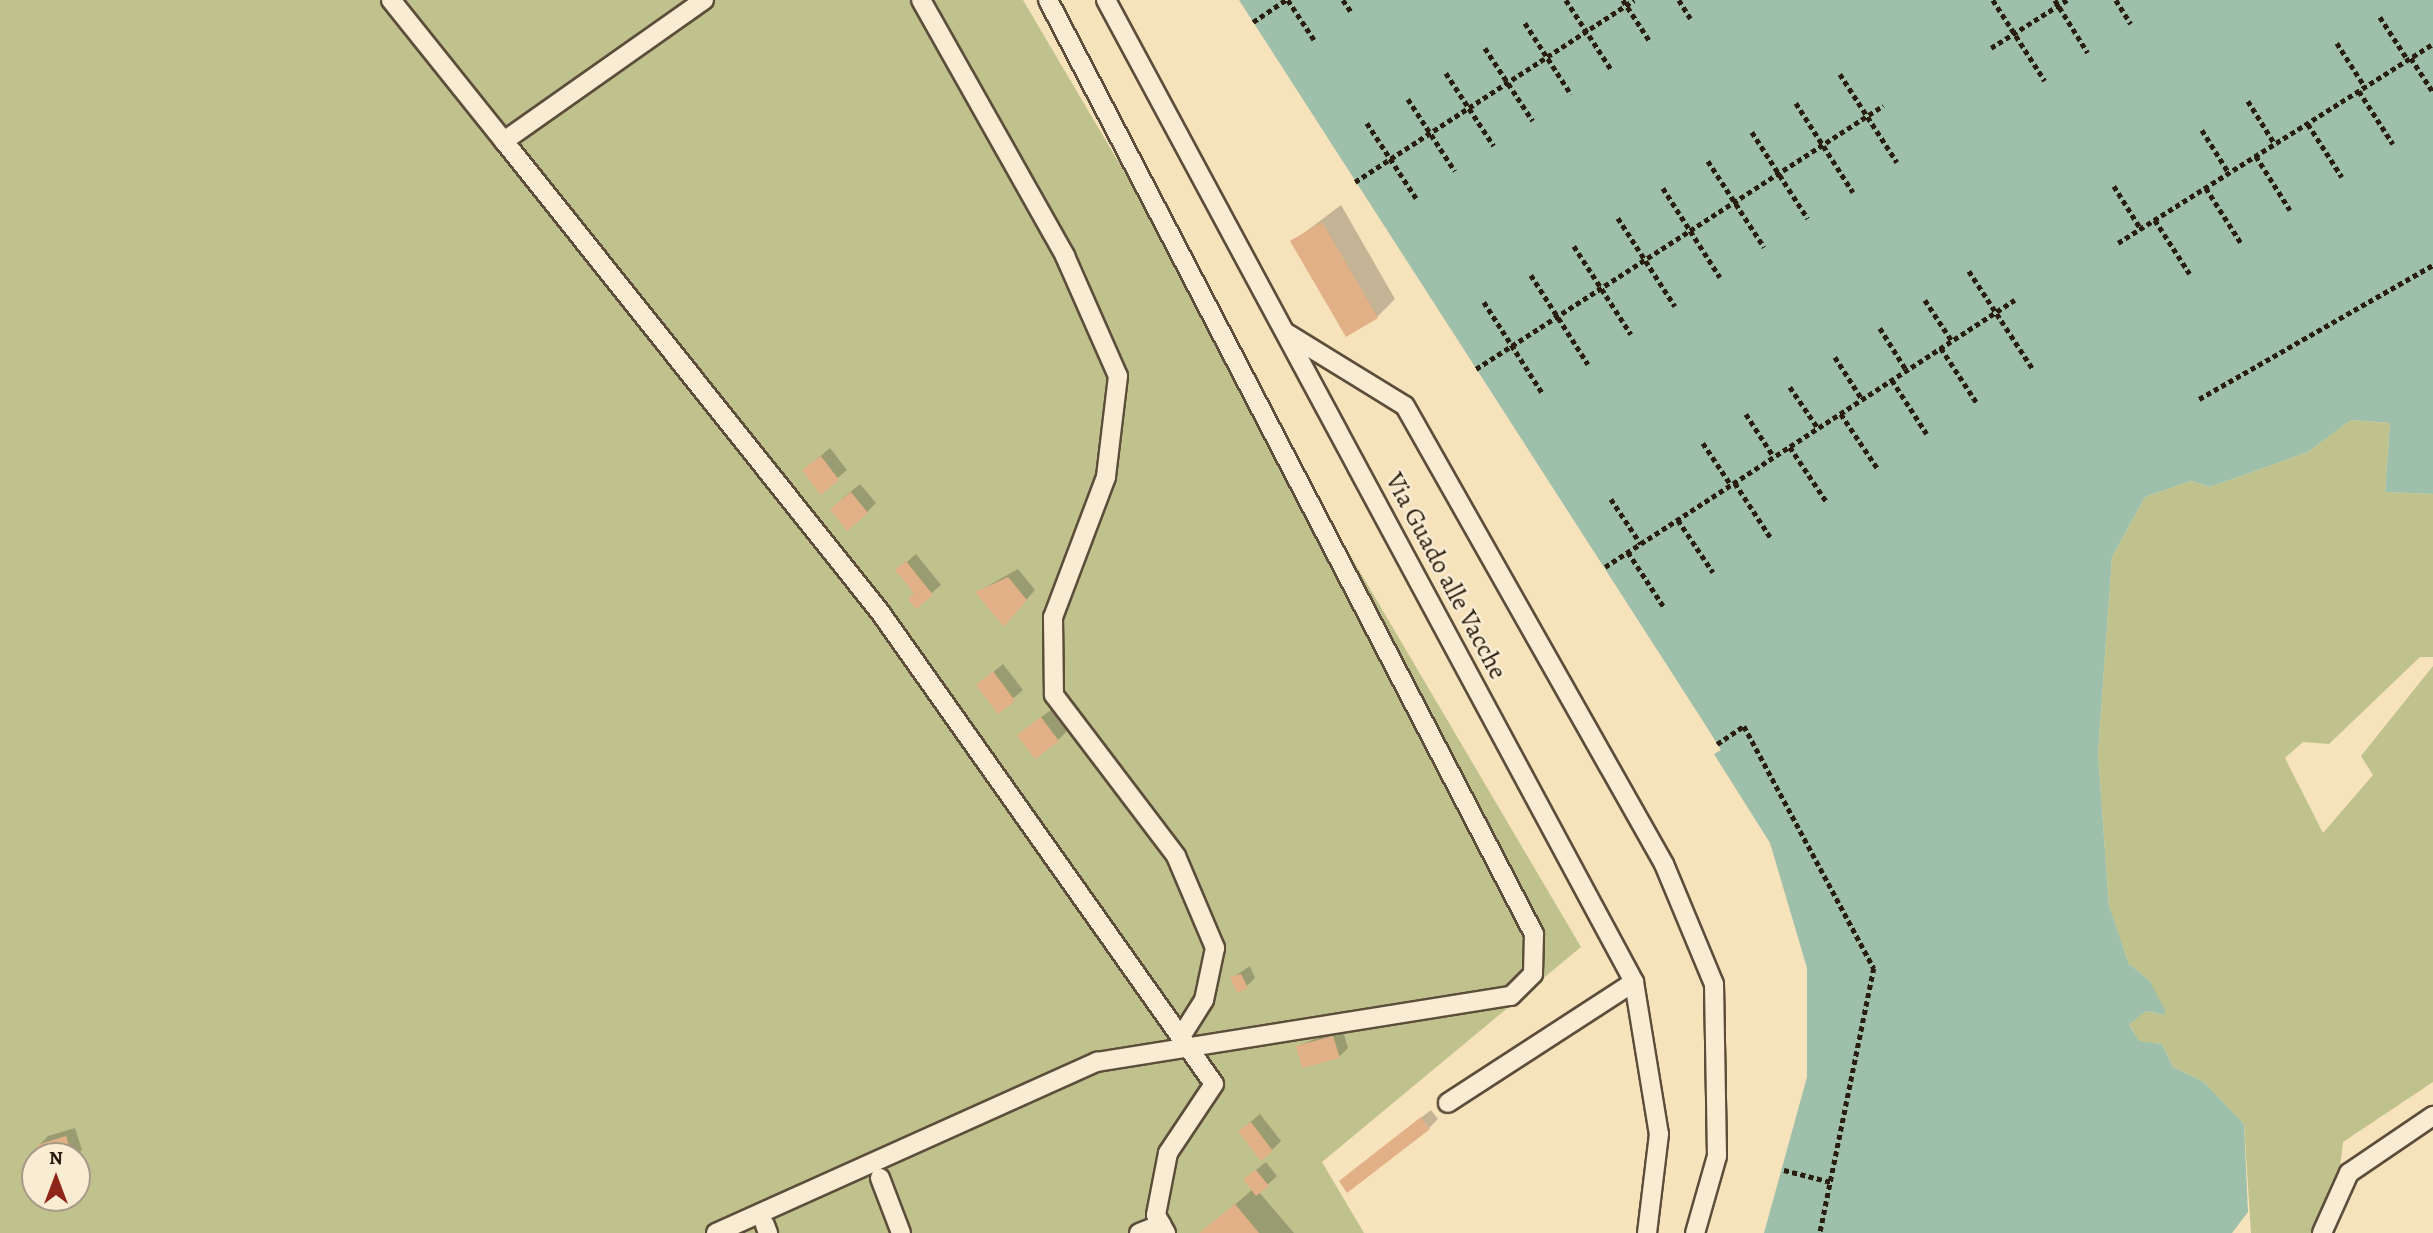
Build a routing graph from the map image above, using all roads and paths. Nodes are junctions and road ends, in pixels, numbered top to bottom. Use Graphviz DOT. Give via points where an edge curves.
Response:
graph roads {
  1 [pos="391,0"];
  2 [pos="704,0"];
  3 [pos="921,0"];
  4 [pos="1048,0"];
  5 [pos="1106,0"];
  6 [pos="1287,0"];
  7 [pos="1343,0"];
  8 [pos="1566,0"];
  9 [pos="1634,0"];
  10 [pos="1679,0"];
  11 [pos="1993,0"];
  12 [pos="2067,0"];
  13 [pos="2116,0"];
  14 [pos="1624,3"];
  15 [pos="2056,3"];
  16 [pos="1352,13"];
  17 [pos="2380,17"];
  18 [pos="1691,19"];
  19 [pos="1253,22"];
  20 [pos="1525,23"];
  21 [pos="2131,24"];
  22 [pos="1587,31"];
  23 [pos="2014,34"];
  24 [pos="1315,41"];
  25 [pos="1651,43"];
  26 [pos="2337,43"];
  27 [pos="2433,44"];
  28 [pos="1485,48"];
  29 [pos="1991,48"];
  30 [pos="2088,53"];
  31 [pos="1547,58"];
  32 [pos="2410,59"];
  33 [pos="1611,69"];
  34 [pos="1446,73"];
  35 [pos="1840,74"];
  36 [pos="2045,81"];
  37 [pos="1508,83"];
  38 [pos="2365,88"];
  39 [pos="2359,91"];
  40 [pos="2433,92"];
  41 [pos="1571,94"];
  42 [pos="1408,99"];
  43 [pos="2248,101"];
  44 [pos="1796,103"];
  45 [pos="1883,106"];
  46 [pos="1469,108"];
  47 [pos="1867,116"];
  48 [pos="1533,121"];
  49 [pos="1367,123"];
  50 [pos="2308,124"];
  51 [pos="2202,130"];
  52 [pos="1752,132"];
  53 [pos="1430,133"];
  54 [pos="504,141"];
  55 [pos="2275,144"];
  56 [pos="1823,145"];
  57 [pos="2393,145"];
  58 [pos="1494,146"];
  59 [pos="2256,156"];
  60 [pos="1391,159"];
  61 [pos="1708,161"];
  62 [pos="1897,162"];
  63 [pos="1455,171"];
  64 [pos="1779,173"];
  65 [pos="2230,173"];
  66 [pos="2342,177"];
  67 [pos="1355,182"];
  68 [pos="2114,186"];
  69 [pos="1663,188"];
  70 [pos="2206,188"];
  71 [pos="1853,192"];
  72 [pos="1416,198"];
  73 [pos="1734,202"];
  74 [pos="2290,210"];
  75 [pos="1618,218"];
  76 [pos="1808,219"];
  77 [pos="2155,220"];
  78 [pos="2141,229"];
  79 [pos="1690,230"];
  80 [pos="2118,243"];
  81 [pos="2241,243"];
  82 [pos="1574,246"];
  83 [pos="1764,247"];
  84 [pos="1644,259"];
  85 [pos="2433,265"];
  86 [pos="1969,271"];
  87 [pos="2190,274"];
  88 [pos="1531,275"];
  89 [pos="1720,277"];
  90 [pos="1601,288"];
  91 [pos="1925,300"];
  92 [pos="2015,300"];
  93 [pos="1484,302"];
  94 [pos="1675,306"];
  95 [pos="1996,313"];
  96 [pos="1557,316"];
  97 [pos="1880,328"];
  98 [pos="1285,332"];
  99 [pos="1631,334"];
  100 [pos="1952,341"];
  101 [pos="1511,346"];
  102 [pos="1941,348"];
  103 [pos="1835,358"];
  104 [pos="1588,364"];
  105 [pos="1476,369"];
  106 [pos="2033,369"];
  107 [pos="1907,371"];
  108 [pos="1892,380"];
  109 [pos="1790,387"];
  110 [pos="1543,394"];
  111 [pos="2199,398"];
  112 [pos="1863,399"];
  113 [pos="1977,403"];
  114 [pos="1746,414"];
  115 [pos="1841,414"];
  116 [pos="1818,428"];
  117 [pos="1927,434"];
  118 [pos="1703,443"];
  119 [pos="1790,447"];
  120 [pos="1774,457"];
  121 [pos="1878,470"];
  122 [pos="1733,484"];
  123 [pos="1611,499"];
  124 [pos="1826,501"];
  125 [pos="1678,520"];
  126 [pos="1770,538"];
  127 [pos="1641,544"];
  128 [pos="1628,552"];
  129 [pos="1605,567"];
  130 [pos="1713,572"];
  131 [pos="1664,607"];
  132 [pos="1717,744"];
  133 [pos="1634,982"];
  134 [pos="1187,1040"];
  135 [pos="1448,1103"];
  136 [pos="2433,1116"];
  137 [pos="1784,1170"];
  138 [pos="880,1178"];
  139 [pos="1831,1182"];
  140 [pos="1163,1228"];
  141 [pos="716,1233"];
  142 [pos="901,1233"];
  143 [pos="1139,1233"];
  144 [pos="1647,1233"];
  145 [pos="1695,1233"];
  146 [pos="1820,1233"];
  147 [pos="2322,1233"];
  1 -- 54 [label="lane"];
  2 -- 54 [label="lane"];
  3 -- 134 [label="lane" via="1065,256 1118,376 1106,477 1053,617 1054,695 1176,856 1214,948 1204,1000"];
  4 -- 134 [label="lane" via="1534,934 1533,974 1511,996"];
  5 -- 98 [label="lane, Via Guado alle Vacche"];
  6 -- 19 [label="path"];
  6 -- 24 [label="path"];
  7 -- 16 [label="path"];
  8 -- 22 [label="path"];
  9 -- 14 [label="path"];
  10 -- 18 [label="path"];
  11 -- 23 [label="path"];
  12 -- 15 [label="path"];
  13 -- 21 [label="path"];
  14 -- 22 [label="path"];
  14 -- 25 [label="path"];
  15 -- 23 [label="path"];
  15 -- 30 [label="path"];
  17 -- 32 [label="path"];
  20 -- 31 [label="path"];
  22 -- 31 [label="path"];
  22 -- 33 [label="path"];
  23 -- 29 [label="path"];
  23 -- 36 [label="path"];
  26 -- 38 [label="path"];
  27 -- 32 [label="path"];
  28 -- 37 [label="path"];
  31 -- 37 [label="path"];
  31 -- 41 [label="path"];
  32 -- 38 [label="path"];
  32 -- 40 [label="path"];
  34 -- 46 [label="path"];
  35 -- 47 [label="path"];
  37 -- 46 [label="path"];
  37 -- 48 [label="path"];
  38 -- 39 [label="path"];
  39 -- 50 [label="path"];
  39 -- 57 [label="path"];
  42 -- 53 [label="path"];
  43 -- 55 [label="path"];
  44 -- 56 [label="path"];
  45 -- 47 [label="path"];
  46 -- 53 [label="path"];
  46 -- 58 [label="path"];
  47 -- 56 [label="path"];
  47 -- 62 [label="path"];
  49 -- 60 [label="path"];
  50 -- 55 [label="path"];
  50 -- 66 [label="path"];
  51 -- 65 [label="path"];
  52 -- 64 [label="path"];
  53 -- 60 [label="path"];
  53 -- 63 [label="path"];
  54 -- 134 [label="lane" via="880,612"];
  55 -- 59 [label="path"];
  56 -- 64 [label="path"];
  56 -- 71 [label="path"];
  59 -- 65 [label="path"];
  59 -- 74 [label="path"];
  60 -- 67 [label="path"];
  60 -- 72 [label="path"];
  61 -- 73 [label="path"];
  64 -- 73 [label="path"];
  64 -- 76 [label="path"];
  65 -- 70 [label="path"];
  68 -- 78 [label="path"];
  69 -- 79 [label="path"];
  70 -- 77 [label="path"];
  70 -- 81 [label="path"];
  73 -- 79 [label="path"];
  73 -- 83 [label="path"];
  75 -- 84 [label="path"];
  77 -- 78 [label="path"];
  77 -- 87 [label="path"];
  78 -- 80 [label="path"];
  79 -- 84 [label="path"];
  79 -- 89 [label="path"];
  82 -- 90 [label="path"];
  84 -- 90 [label="path"];
  84 -- 94 [label="path"];
  85 -- 111 [label="path"];
  86 -- 95 [label="path"];
  88 -- 96 [label="path"];
  90 -- 96 [label="path"];
  90 -- 99 [label="path"];
  91 -- 100 [label="path"];
  92 -- 95 [label="path"];
  93 -- 101 [label="path"];
  95 -- 100 [label="path"];
  95 -- 106 [label="path"];
  96 -- 101 [label="path"];
  96 -- 104 [label="path"];
  97 -- 107 [label="path"];
  98 -- 133 [label="lane, Via Guado alle Vacche"];
  98 -- 145 [label="lane" via="1405,406 1664,864 1714,984 1717,1156"];
  100 -- 102 [label="path"];
  101 -- 105 [label="path"];
  101 -- 110 [label="path"];
  102 -- 107 [label="path"];
  102 -- 113 [label="path"];
  103 -- 112 [label="path"];
  107 -- 108 [label="path"];
  108 -- 112 [label="path"];
  108 -- 117 [label="path"];
  109 -- 116 [label="path"];
  112 -- 115 [label="path"];
  114 -- 120 [label="path"];
  115 -- 116 [label="path"];
  115 -- 121 [label="path"];
  116 -- 119 [label="path"];
  118 -- 122 [label="path"];
  119 -- 120 [label="path"];
  119 -- 124 [label="path"];
  120 -- 122 [label="path"];
  122 -- 125 [label="path"];
  122 -- 126 [label="path"];
  123 -- 127 [label="path"];
  125 -- 127 [label="path"];
  125 -- 130 [label="path"];
  127 -- 128 [label="path"];
  128 -- 129 [label="path"];
  128 -- 131 [label="path"];
  132 -- 139 [label="path" via="1744,726 1874,968"];
  133 -- 135 [label="lane"];
  133 -- 144 [label="lane, Via Guado alle Vacche" via="1659,1134"];
  134 -- 140 [label="lane" via="1214,1084 1168,1153 1156,1216"];
  134 -- 141 [label="lane" via="1097,1062"];
  136 -- 147 [label="lane" via="2349,1173"];
  137 -- 139 [label="path"];
  138 -- 142 [label="lane"];
  139 -- 146 [label="path"];
  140 -- 143 [label="lane"];
}
